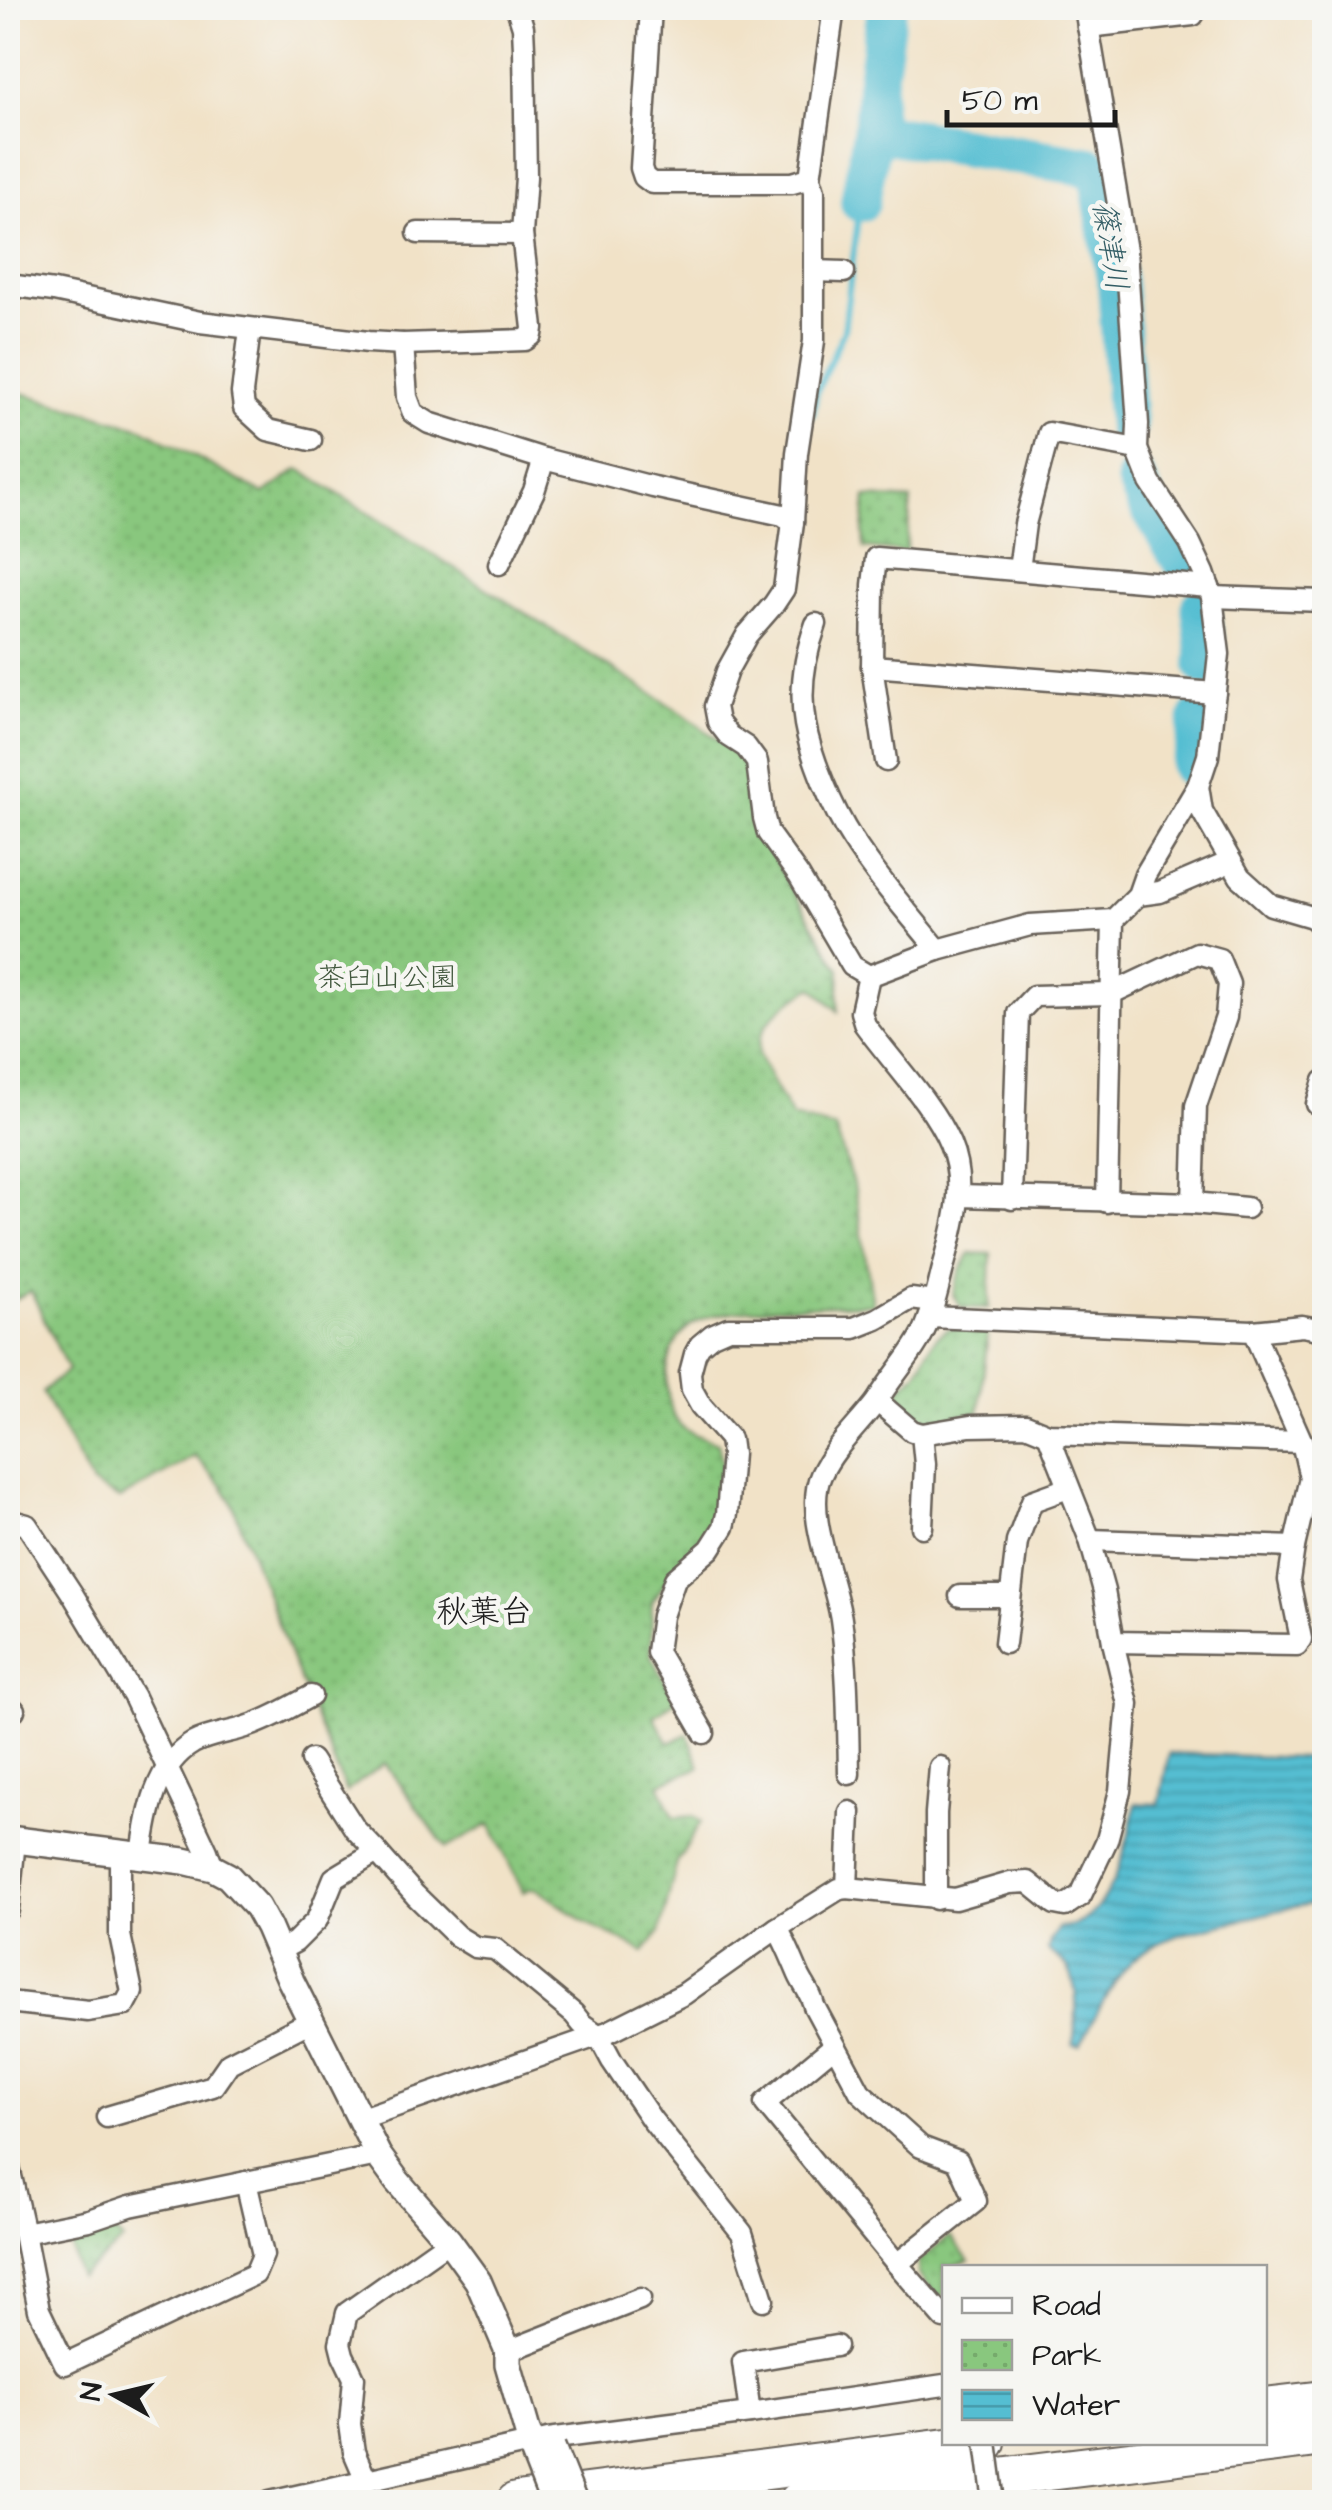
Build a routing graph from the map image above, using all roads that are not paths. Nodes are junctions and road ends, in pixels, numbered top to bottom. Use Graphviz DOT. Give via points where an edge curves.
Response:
graph roads {
  1 [pos="517,8"];
  2 [pos="651,8"];
  3 [pos="834,8"];
  4 [pos="1197,8"];
  5 [pos="1087,17"];
  6 [pos="810,178"];
  7 [pos="418,233"];
  8 [pos="522,234"];
  9 [pos="814,271"];
  10 [pos="844,272"];
  11 [pos="8,285"];
  12 [pos="250,329"];
  13 [pos="403,344"];
  14 [pos="311,440"];
  15 [pos="1137,449"];
  16 [pos="544,459"];
  17 [pos="794,522"];
  18 [pos="500,564"];
  19 [pos="1019,570"];
  20 [pos="1211,592"];
  21 [pos="1324,602"];
  22 [pos="816,624"];
  23 [pos="872,666"];
  24 [pos="1216,693"];
  25 [pos="886,761"];
  26 [pos="1198,786"];
  27 [pos="1230,862"];
  28 [pos="1138,894"];
  29 [pos="1113,920"];
  30 [pos="1324,927"];
  31 [pos="938,950"];
  32 [pos="869,976"];
  33 [pos="1110,994"];
  34 [pos="1324,1082"];
  35 [pos="1317,1104"];
  36 [pos="959,1196"];
  37 [pos="1012,1198"];
  38 [pos="1108,1202"];
  39 [pos="1194,1203"];
  40 [pos="1246,1208"];
  41 [pos="932,1310"];
  42 [pos="1324,1330"];
  43 [pos="1252,1332"];
  44 [pos="877,1401"];
  45 [pos="922,1434"];
  46 [pos="1048,1434"];
  47 [pos="1302,1442"];
  48 [pos="1068,1488"];
  49 [pos="8,1524"];
  50 [pos="922,1527"];
  51 [pos="1090,1540"];
  52 [pos="1294,1547"];
  53 [pos="960,1596"];
  54 [pos="1010,1596"];
  55 [pos="1113,1642"];
  56 [pos="1005,1643"];
  57 [pos="311,1696"];
  58 [pos="704,1733"];
  59 [pos="311,1760"];
  60 [pos="940,1767"];
  61 [pos="168,1768"];
  62 [pos="849,1774"];
  63 [pos="850,1812"];
  64 [pos="11,1840"];
  65 [pos="378,1852"];
  66 [pos="131,1854"];
  67 [pos="213,1868"];
  68 [pos="847,1888"];
  69 [pos="936,1899"];
  70 [pos="8,1910"];
  71 [pos="778,1928"];
  72 [pos="278,1951"];
  73 [pos="8,2002"];
  74 [pos="311,2021"];
  75 [pos="598,2035"];
  76 [pos="834,2046"];
  77 [pos="108,2117"];
  78 [pos="358,2120"];
  79 [pos="378,2155"];
  80 [pos="8,2163"];
  81 [pos="246,2182"];
  82 [pos="24,2233"];
  83 [pos="449,2241"];
  84 [pos="897,2264"];
  85 [pos="640,2299"];
  86 [pos="763,2300"];
  87 [pos="942,2316"];
  88 [pos="836,2346"];
  89 [pos="508,2351"];
  90 [pos="942,2384"];
  91 [pos="1324,2400"];
  92 [pos="1267,2408"];
  93 [pos="750,2413"];
  94 [pos="1324,2437"];
  95 [pos="1267,2444"];
  96 [pos="541,2445"];
  97 [pos="962,2445"];
  98 [pos="986,2445"];
  99 [pos="1259,2445"];
  100 [pos="366,2480"];
  101 [pos="270,2502"];
  102 [pos="516,2502"];
  103 [pos="553,2502"];
  104 [pos="574,2502"];
  105 [pos="798,2502"];
  106 [pos="994,2502"];
  1 -- 8 [label="street" via="524,48"];
  2 -- 6 [label="street" via="644,177 652,183"];
  3 -- 6 [label="street"];
  4 -- 5 [label="street" via="1193,16"];
  5 -- 15 [label="street" via="1126,251"];
  6 -- 9 [label="street"];
  7 -- 8 [label="street"];
  8 -- 13 [label="street" via="532,335"];
  9 -- 10 [label="street"];
  9 -- 17 [label="street" via="814,341"];
  11 -- 12 [label="street"];
  12 -- 13 [label="street"];
  12 -- 14 [label="street" via="244,408 268,430"];
  13 -- 16 [label="street" via="413,413"];
  15 -- 19 [label="street" via="1049,433"];
  15 -- 20 [label="street"];
  16 -- 17 [label="street"];
  16 -- 18 [label="street"];
  17 -- 32 [label="street" via="784,589 747,635 715,706 718,722 758,762 768,833 852,966"];
  19 -- 20 [label="street"];
  19 -- 23 [label="street" via="876,558"];
  20 -- 21 [label="street"];
  20 -- 24 [label="street"];
  22 -- 31 [label="street" via="808,647 805,724 832,802 852,839"];
  23 -- 24 [label="street"];
  23 -- 25 [label="street"];
  24 -- 26 [label="street"];
  26 -- 27 [label="street" via="1202,811"];
  26 -- 28 [label="street"];
  27 -- 28 [label="street" via="1160,892"];
  27 -- 30 [label="street" via="1272,905"];
  28 -- 29 [label="street"];
  29 -- 31 [label="street" via="1030,926"];
  29 -- 33 [label="street"];
  31 -- 32 [label="street"];
  32 -- 36 [label="street" via="861,1012 865,1025 952,1146"];
  33 -- 37 [label="street" via="1034,996 1018,1013"];
  33 -- 38 [label="street"];
  33 -- 39 [label="street" via="1197,953 1219,959 1229,984 1226,1017 1196,1106"];
  34 -- 35 [label="street"];
  36 -- 37 [label="street"];
  36 -- 41 [label="street"];
  37 -- 38 [label="street"];
  38 -- 39 [label="street"];
  39 -- 40 [label="street"];
  41 -- 43 [label="street"];
  41 -- 44 [label="street"];
  41 -- 58 [label="street" via="911,1299 854,1328 728,1328 695,1354 692,1390 730,1439 724,1527 675,1580 657,1652 682,1715"];
  42 -- 43 [label="street"];
  43 -- 47 [label="street"];
  44 -- 45 [label="street"];
  44 -- 62 [label="street" via="820,1477 816,1516 841,1620"];
  45 -- 46 [label="street" via="1026,1425"];
  45 -- 50 [label="street"];
  46 -- 47 [label="street"];
  46 -- 48 [label="street"];
  47 -- 52 [label="street" via="1310,1478"];
  48 -- 51 [label="street"];
  48 -- 54 [label="street" via="1032,1501 1017,1542"];
  49 -- 61 [label="street" via="27,1525 73,1594"];
  51 -- 52 [label="street"];
  51 -- 55 [label="street"];
  52 -- 55 [label="street" via="1289,1580 1302,1639 1297,1645"];
  53 -- 54 [label="street"];
  54 -- 56 [label="street"];
  55 -- 69 [label="street" via="1128,1704 1120,1791 1107,1840 1081,1895 1065,1906 1055,1904 1028,1882"];
  57 -- 61 [label="street" via="245,1728 191,1744"];
  59 -- 65 [label="street" via="355,1830"];
  60 -- 69 [label="street"];
  61 -- 66 [label="street"];
  61 -- 67 [label="street"];
  63 -- 68 [label="street"];
  64 -- 66 [label="street"];
  64 -- 70 [label="street"];
  65 -- 72 [label="street" via="334,1878 317,1920"];
  65 -- 75 [label="street" via="457,1936 495,1949"];
  66 -- 67 [label="street"];
  66 -- 73 [label="street" via="120,1936 132,1992 125,2005 88,2011"];
  67 -- 72 [label="street" via="257,1907"];
  68 -- 69 [label="street"];
  68 -- 71 [label="street"];
  71 -- 75 [label="street" via="684,1994"];
  71 -- 76 [label="street"];
  72 -- 74 [label="street"];
  74 -- 77 [label="street" via="229,2064 213,2086"];
  74 -- 78 [label="street"];
  75 -- 78 [label="street"];
  75 -- 86 [label="street" via="652,2120 742,2233"];
  76 -- 84 [label="street" via="765,2102"];
  76 -- 84 [label="street" via="860,2092 921,2147 958,2161 976,2200"];
  78 -- 79 [label="street"];
  79 -- 81 [label="street"];
  79 -- 83 [label="street"];
  80 -- 82 [label="street"];
  81 -- 82 [label="street"];
  81 -- 82 [label="street" via="263,2255 255,2274 65,2364 39,2310"];
  83 -- 89 [label="street" via="478,2280"];
  83 -- 100 [label="street" via="347,2313 340,2344 354,2378 350,2424"];
  84 -- 87 [label="street"];
  85 -- 89 [label="street"];
  88 -- 93 [label="street" via="743,2362"];
  89 -- 96 [label="street" via="518,2362"];
  90 -- 93 [label="street"];
  91 -- 92 [label="highway"];
  93 -- 96 [label="street"];
  94 -- 95 [label="highway"];
  96 -- 100 [label="street"];
  96 -- 103 [label="street, bridge"];
  96 -- 104 [label="street, bridge"];
  97 -- 102 [label="highway"];
  98 -- 106 [label="street, bridge"];
  99 -- 105 [label="highway"];
  100 -- 101 [label="street"];
}
